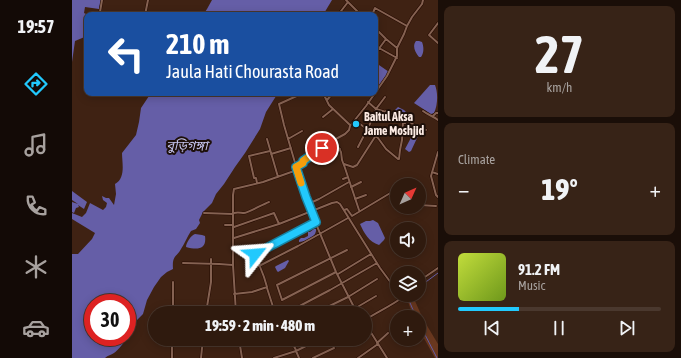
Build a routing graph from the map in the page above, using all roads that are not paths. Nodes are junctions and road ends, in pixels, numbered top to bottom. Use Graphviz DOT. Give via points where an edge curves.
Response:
graph roads {
  1 [pos="102,0"];
  2 [pos="148,0"];
  3 [pos="346,0"];
  4 [pos="423,0"];
  5 [pos="348,2"];
  6 [pos="100,12"];
  7 [pos="146,12"];
  8 [pos="340,12"];
  9 [pos="359,12"];
  10 [pos="373,12"];
  11 [pos="438,24"];
  12 [pos="407,26"];
  13 [pos="378,32"];
  14 [pos="386,39"];
  15 [pos="438,43"];
  16 [pos="379,48"];
  17 [pos="397,48"];
  18 [pos="397,58"];
  19 [pos="378,88"];
  20 [pos="299,96"];
  21 [pos="325,96"];
  22 [pos="330,96"];
  23 [pos="372,96"];
  24 [pos="385,97"];
  25 [pos="327,100"];
  26 [pos="368,102"];
  27 [pos="333,109"];
  28 [pos="376,109"];
  29 [pos="423,111"];
  30 [pos="438,113"];
  31 [pos="433,116"];
  32 [pos="323,117"];
  33 [pos="355,120"];
  34 [pos="438,120"];
  35 [pos="403,122"];
  36 [pos="350,126"];
  37 [pos="380,129"];
  38 [pos="367,130"];
  39 [pos="426,130"];
  40 [pos="302,131"];
  41 [pos="376,136"];
  42 [pos="267,139"];
  43 [pos="288,139"];
  44 [pos="334,140"];
  45 [pos="358,147"];
  46 [pos="291,148"];
  47 [pos="322,148"];
  48 [pos="340,149"];
  49 [pos="270,151"];
  50 [pos="438,152"];
  51 [pos="271,154"];
  52 [pos="344,164"];
  53 [pos="296,167"];
  54 [pos="297,170"];
  55 [pos="432,172"];
  56 [pos="438,174"];
  57 [pos="278,177"];
  58 [pos="348,177"];
  59 [pos="343,180"];
  60 [pos="349,182"];
  61 [pos="360,182"];
  62 [pos="257,183"];
  63 [pos="351,186"];
  64 [pos="390,193"];
  65 [pos="366,195"];
  66 [pos="438,197"];
  67 [pos="355,199"];
  68 [pos="269,202"];
  69 [pos="308,204"];
  70 [pos="426,205"];
  71 [pos="436,206"];
  72 [pos="344,210"];
  73 [pos="359,210"];
  74 [pos="312,211"];
  75 [pos="204,213"];
  76 [pos="233,214"];
  77 [pos="348,218"];
  78 [pos="316,222"];
  79 [pos="279,224"];
  80 [pos="225,225"];
  81 [pos="233,226"];
  82 [pos="321,234"];
  83 [pos="234,238"];
  84 [pos="347,250"];
  85 [pos="371,254"];
  86 [pos="330,258"];
  87 [pos="212,259"];
  88 [pos="377,263"];
  89 [pos="183,264"];
  90 [pos="212,264"];
  91 [pos="233,265"];
  92 [pos="260,266"];
  93 [pos="438,268"];
  94 [pos="337,273"];
  95 [pos="426,276"];
  96 [pos="377,280"];
  97 [pos="390,281"];
  98 [pos="174,282"];
  99 [pos="342,283"];
  100 [pos="267,287"];
  101 [pos="234,294"];
  102 [pos="376,296"];
  103 [pos="348,297"];
  104 [pos="394,302"];
  105 [pos="173,306"];
  106 [pos="207,306"];
  107 [pos="235,306"];
  108 [pos="273,306"];
  109 [pos="299,306"];
  110 [pos="329,306"];
  111 [pos="353,306"];
  112 [pos="358,306"];
  113 [pos="372,317"];
  114 [pos="372,333"];
  115 [pos="388,333"];
  116 [pos="378,344"];
  117 [pos="172,346"];
  118 [pos="202,346"];
  119 [pos="240,346"];
  120 [pos="294,346"];
  121 [pos="305,346"];
  122 [pos="334,348"];
  123 [pos="296,350"];
  124 [pos="281,357"];
  125 [pos="172,358"];
  126 [pos="201,358"];
  127 [pos="242,358"];
  128 [pos="274,358"];
  129 [pos="299,358"];
  130 [pos="313,358"];
  131 [pos="358,358"];
  132 [pos="387,358"];
  1 -- 6 [label="street"];
  2 -- 7 [label="street"];
  3 -- 5 [label="street"];
  4 -- 12 [label="street"];
  5 -- 8 [label="street"];
  5 -- 9 [label="street"];
  10 -- 12 [label="street" via="375,8"];
  11 -- 15 [label="street" via="429,36"];
  12 -- 17 [label="street"];
  13 -- 14 [label="street"];
  14 -- 16 [label="street"];
  14 -- 17 [label="street"];
  16 -- 18 [label="street"];
  17 -- 18 [label="street"];
  18 -- 19 [label="street"];
  20 -- 43 [label="street" via="279,104"];
  21 -- 25 [label="street"];
  22 -- 25 [label="street"];
  23 -- 26 [label="street"];
  24 -- 28 [label="street"];
  25 -- 27 [label="street"];
  26 -- 28 [label="street"];
  26 -- 33 [label="street"];
  27 -- 32 [label="street"];
  27 -- 36 [label="street"];
  28 -- 35 [label="street" via="386,111"];
  28 -- 38 [label="street"];
  29 -- 31 [label="street"];
  30 -- 31 [label="street"];
  31 -- 34 [label="street"];
  33 -- 36 [label="street"];
  33 -- 38 [label="street"];
  35 -- 39 [label="street" via="406,120"];
  35 -- 41 [label="street" via="399,159 386,149"];
  36 -- 44 [label="street" via="345,134"];
  37 -- 41 [label="street"];
  38 -- 41 [label="street"];
  38 -- 45 [label="street"];
  40 -- 43 [label="street"];
  41 -- 52 [label="street" via="355,166"];
  42 -- 49 [label="street"];
  43 -- 46 [label="street"];
  44 -- 47 [label="street"];
  44 -- 48 [label="street"];
  46 -- 51 [label="street"];
  46 -- 53 [label="street"];
  47 -- 48 [label="street" via="327,156"];
  47 -- 53 [label="street"];
  48 -- 52 [label="street"];
  49 -- 51 [label="street"];
  49 -- 62 [label="street" via="249,156"];
  50 -- 55 [label="street"];
  51 -- 57 [label="street"];
  52 -- 58 [label="street"];
  53 -- 54 [label="street"];
  54 -- 57 [label="street"];
  54 -- 69 [label="street"];
  55 -- 56 [label="street"];
  55 -- 66 [label="street"];
  57 -- 62 [label="street"];
  58 -- 59 [label="street"];
  58 -- 60 [label="street"];
  60 -- 63 [label="street"];
  60 -- 69 [label="street"];
  61 -- 63 [label="street"];
  62 -- 76 [label="street" via="234,189"];
  63 -- 67 [label="street"];
  64 -- 73 [label="street"];
  65 -- 67 [label="street"];
  67 -- 73 [label="street"];
  68 -- 76 [label="street" via="246,213"];
  69 -- 74 [label="street"];
  70 -- 71 [label="street"];
  72 -- 73 [label="street" via="347,209 352,216"];
  72 -- 74 [label="street" via="337,202"];
  72 -- 77 [label="street"];
  74 -- 78 [label="street"];
  74 -- 79 [label="street"];
  75 -- 76 [label="street"];
  76 -- 81 [label="street"];
  77 -- 82 [label="street"];
  77 -- 85 [label="street"];
  78 -- 82 [label="street"];
  78 -- 92 [label="street" via="255,254"];
  79 -- 81 [label="street" via="274,213"];
  79 -- 83 [label="street"];
  80 -- 81 [label="street"];
  81 -- 83 [label="street"];
  82 -- 86 [label="street"];
  82 -- 92 [label="street"];
  83 -- 91 [label="street"];
  84 -- 86 [label="street"];
  85 -- 88 [label="street"];
  85 -- 94 [label="street"];
  86 -- 94 [label="street"];
  86 -- 94 [label="street" via="277,285 282,300"];
  87 -- 90 [label="street"];
  88 -- 97 [label="street"];
  88 -- 99 [label="street"];
  89 -- 90 [label="street"];
  90 -- 91 [label="street"];
  90 -- 106 [label="street"];
  91 -- 101 [label="street"];
  92 -- 100 [label="street"];
  93 -- 95 [label="street"];
  94 -- 99 [label="street"];
  96 -- 103 [label="street"];
  98 -- 105 [label="street"];
  99 -- 103 [label="street"];
  99 -- 109 [label="street"];
  100 -- 101 [label="street"];
  100 -- 108 [label="street"];
  101 -- 107 [label="street"];
  102 -- 112 [label="street"];
  103 -- 110 [label="street"];
  103 -- 111 [label="street"];
  104 -- 113 [label="street"];
  114 -- 116 [label="street"];
  115 -- 116 [label="street"];
  116 -- 131 [label="street"];
  116 -- 132 [label="street"];
  117 -- 125 [label="street"];
  118 -- 126 [label="street"];
  119 -- 127 [label="street"];
  120 -- 123 [label="street"];
  121 -- 123 [label="street"];
  122 -- 130 [label="street"];
  123 -- 124 [label="street"];
  123 -- 129 [label="street"];
  124 -- 128 [label="street"];
}
